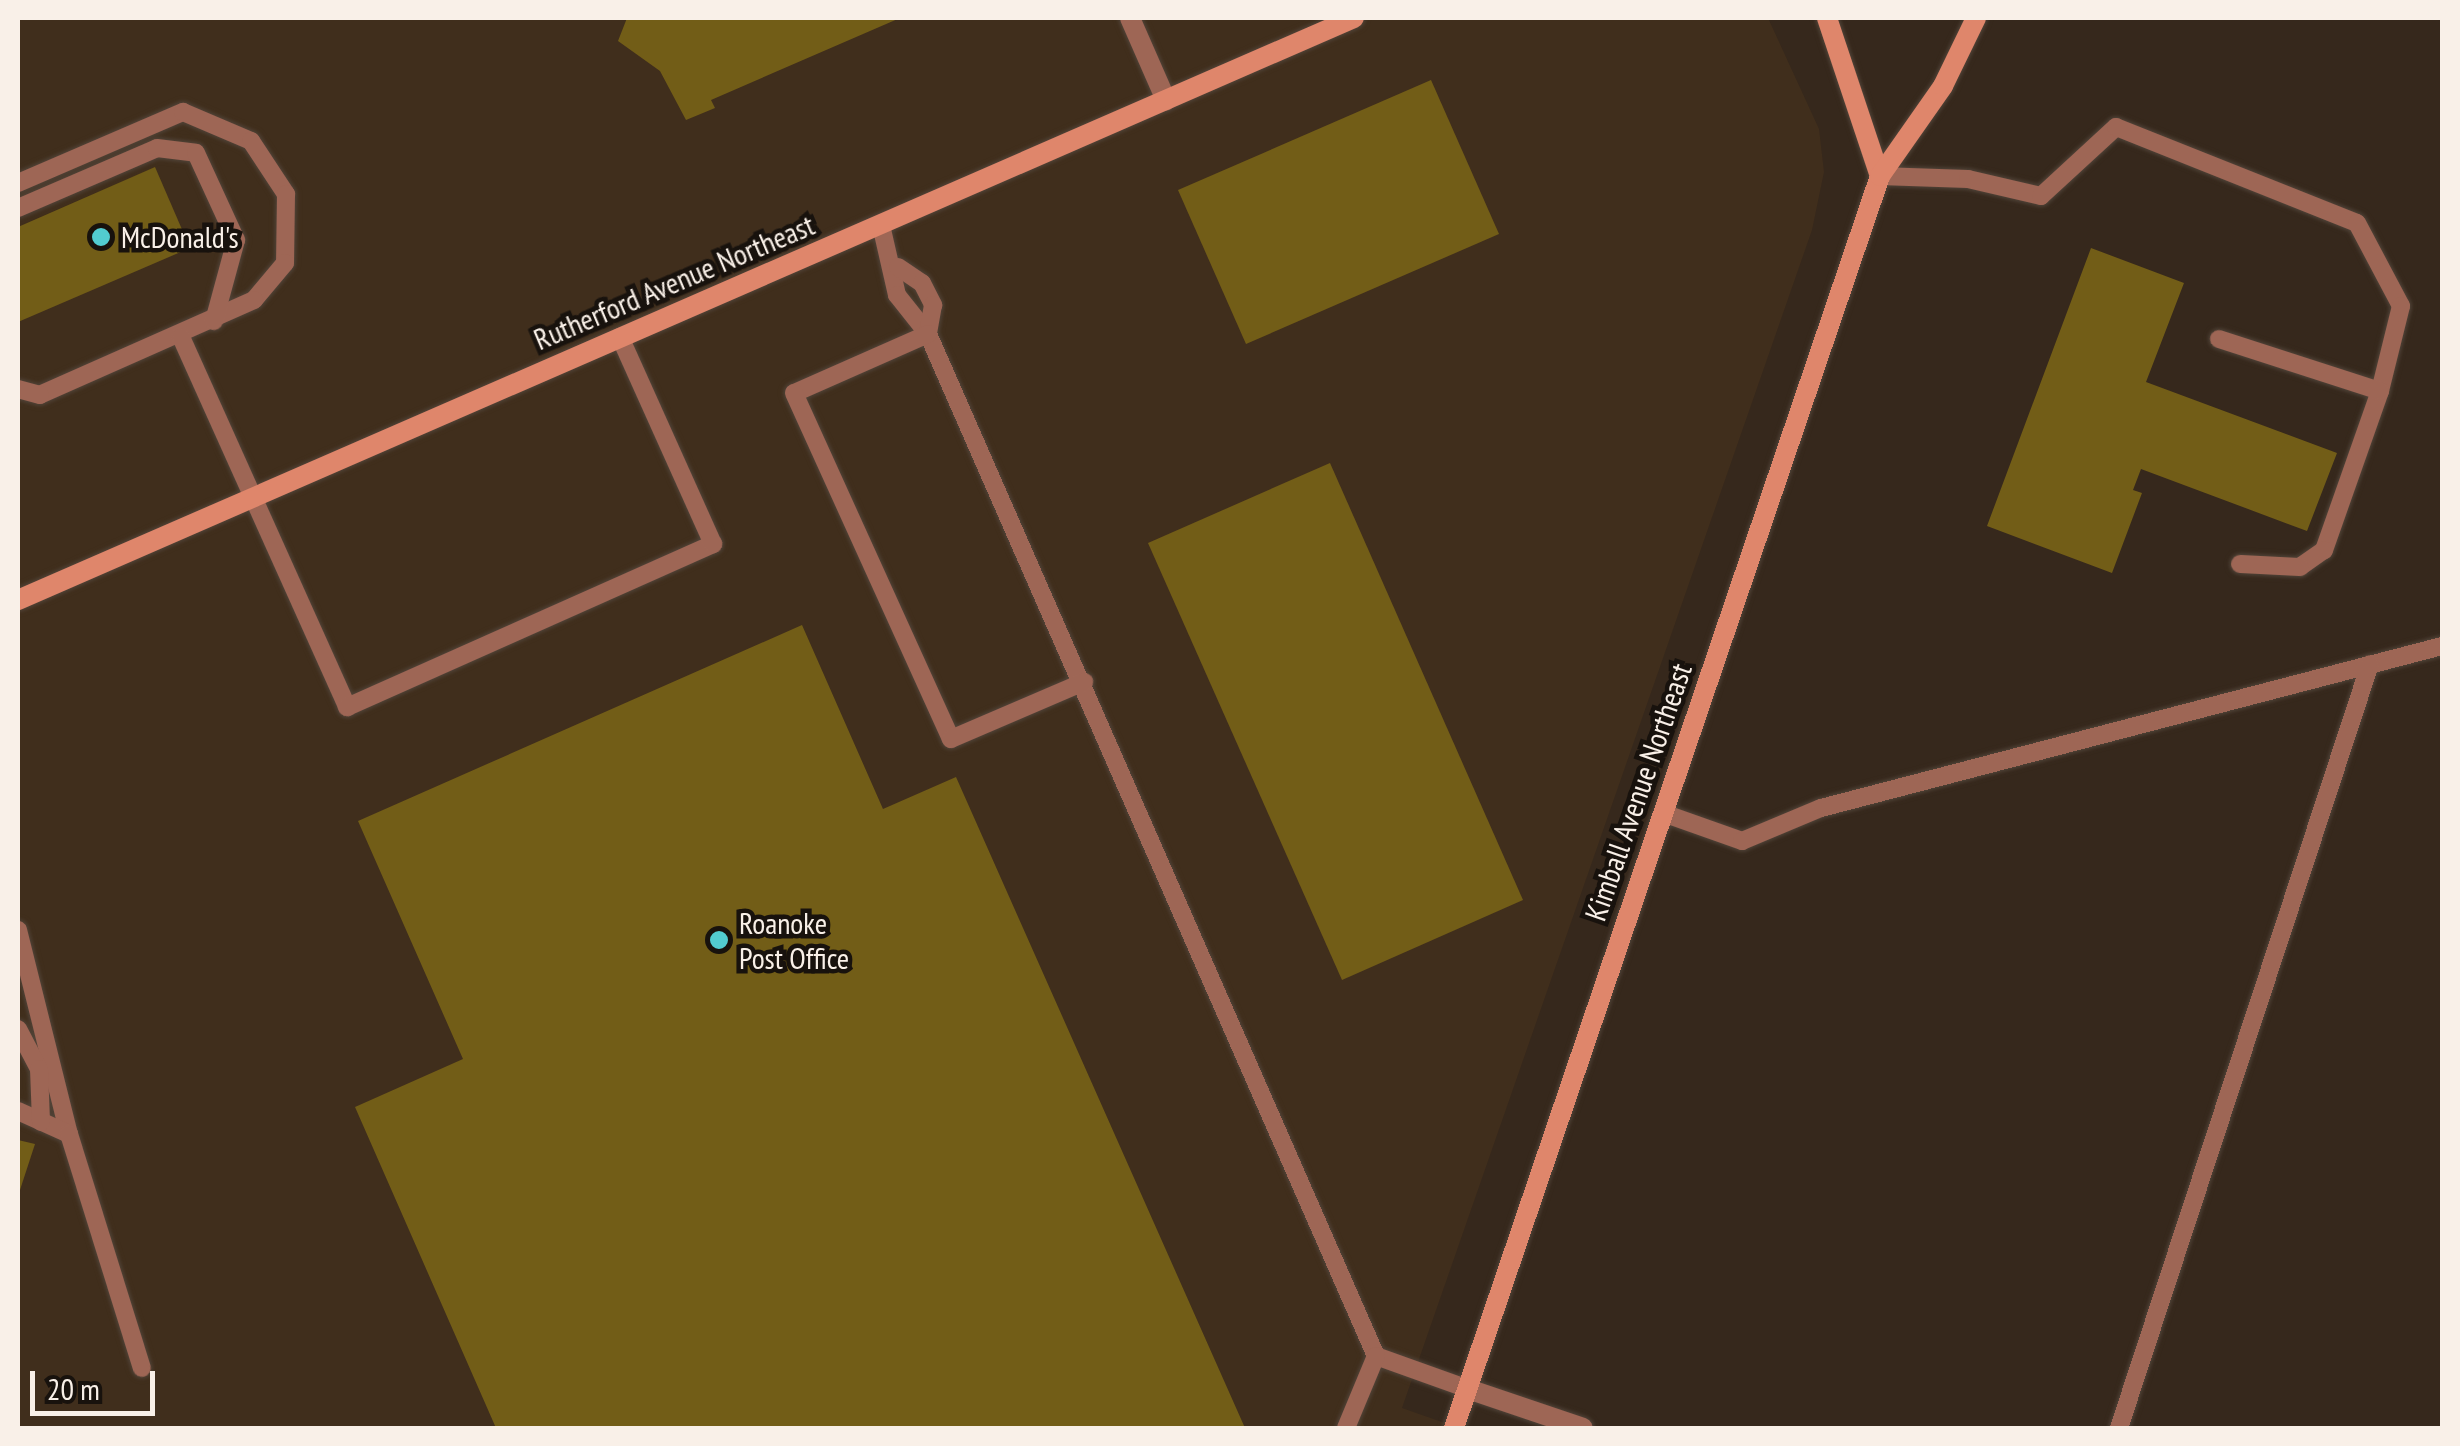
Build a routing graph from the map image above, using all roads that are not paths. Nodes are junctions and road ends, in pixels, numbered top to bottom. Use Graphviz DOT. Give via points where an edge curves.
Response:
graph roads {
  1 [pos="1130,18"];
  2 [pos="1354,18"];
  3 [pos="1828,18"];
  4 [pos="1976,18"];
  5 [pos="1166,100"];
  6 [pos="1880,176"];
  7 [pos="18,183"];
  8 [pos="18,208"];
  9 [pos="882,225"];
  10 [pos="898,267"];
  11 [pos="214,321"];
  12 [pos="928,334"];
  13 [pos="182,337"];
  14 [pos="620,337"];
  15 [pos="2220,339"];
  16 [pos="18,389"];
  17 [pos="2380,391"];
  18 [pos="254,496"];
  19 [pos="2240,564"];
  20 [pos="18,600"];
  21 [pos="2442,646"];
  22 [pos="2370,664"];
  23 [pos="1084,682"];
  24 [pos="1663,813"];
  25 [pos="18,930"];
  26 [pos="18,1029"];
  27 [pos="18,1111"];
  28 [pos="41,1122"];
  29 [pos="69,1134"];
  30 [pos="1376,1356"];
  31 [pos="142,1368"];
  32 [pos="1468,1389"];
  33 [pos="1346,1428"];
  34 [pos="1454,1428"];
  35 [pos="1583,1428"];
  36 [pos="2119,1428"];
  1 -- 5 [label="street"];
  2 -- 5 [label="main road, Rutherford Avenue Northeast"];
  3 -- 6 [label="main road"];
  4 -- 6 [label="main road, Kimball Avenue Northeast" via="1944,86"];
  5 -- 9 [label="main road, Rutherford Avenue Northeast"];
  6 -- 17 [label="lane" via="1968,179 2042,196 2116,127 2318,201 2374,242 2401,306"];
  6 -- 24 [label="main road, Kimball Avenue Northeast"];
  7 -- 11 [label="lane" via="183,112 250,141 286,194 285,262 254,300"];
  8 -- 11 [label="lane" via="157,148 196,153 236,240"];
  9 -- 10 [label="lane"];
  9 -- 14 [label="main road, Rutherford Avenue Northeast"];
  10 -- 12 [label="lane" via="897,296"];
  10 -- 12 [label="lane" via="922,283 932,305"];
  11 -- 13 [label="lane"];
  12 -- 23 [label="lane"];
  12 -- 23 [label="lane" via="794,393 951,739"];
  13 -- 16 [label="lane" via="40,395"];
  13 -- 18 [label="lane"];
  14 -- 18 [label="main road, Rutherford Avenue Northeast"];
  14 -- 18 [label="lane" via="713,544 347,707"];
  15 -- 17 [label="lane"];
  17 -- 19 [label="lane" via="2324,550 2300,566"];
  18 -- 20 [label="main road, Rutherford Avenue Northeast"];
  21 -- 22 [label="lane"];
  22 -- 24 [label="lane" via="1822,808 1742,841"];
  22 -- 36 [label="lane"];
  23 -- 30 [label="lane"];
  24 -- 32 [label="main road, Kimball Avenue Northeast"];
  25 -- 29 [label="lane"];
  26 -- 28 [label="lane" via="39,1069"];
  27 -- 28 [label="lane"];
  28 -- 29 [label="lane"];
  29 -- 31 [label="lane"];
  30 -- 32 [label="lane"];
  30 -- 33 [label="lane"];
  32 -- 34 [label="main road, Kimball Avenue Northeast"];
  32 -- 35 [label="street"];
}
